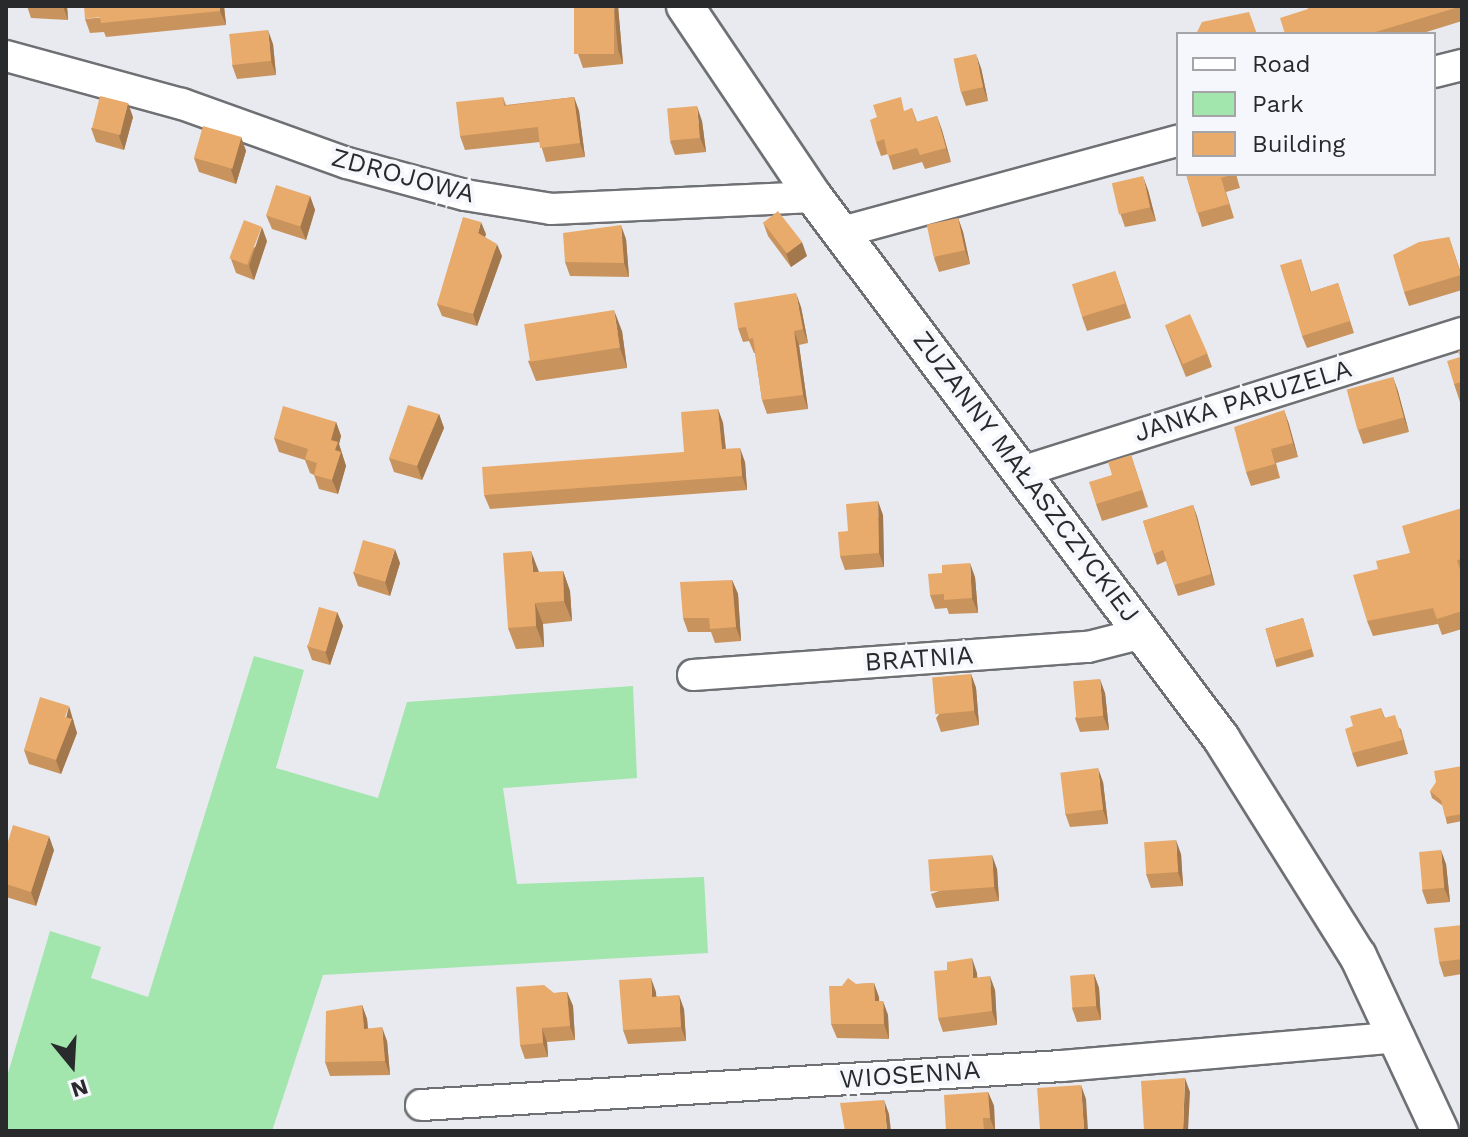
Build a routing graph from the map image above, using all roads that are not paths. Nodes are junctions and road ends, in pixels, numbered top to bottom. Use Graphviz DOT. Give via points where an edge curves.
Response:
graph roads {
  1 [pos="685,6"];
  2 [pos="6,56"];
  3 [pos="1462,65"];
  4 [pos="1436,72"];
  5 [pos="1176,142"];
  6 [pos="814,197"];
  7 [pos="842,232"];
  8 [pos="1462,333"];
  9 [pos="1024,471"];
  10 [pos="1143,633"];
  11 [pos="693,675"];
  12 [pos="1399,1037"];
  13 [pos="421,1105"];
  14 [pos="1440,1131"];
  1 -- 6 [label="street, ZUZANNY MAŁASZCZYCKIEJ"];
  2 -- 6 [label="street, ZDROJOWA" via="182,104 347,163 465,195 551,209"];
  3 -- 4 [label="street"];
  5 -- 7 [label="street"];
  6 -- 7 [label="street, ZUZANNY MAŁASZCZYCKIEJ"];
  7 -- 9 [label="street, ZUZANNY MAŁASZCZYCKIEJ"];
  8 -- 9 [label="street, JANKA PARUZELA"];
  9 -- 10 [label="street, ZUZANNY MAŁASZCZYCKIEJ"];
  10 -- 11 [label="street, BRATNIA" via="1088,647"];
  10 -- 12 [label="street, ZUZANNY MAŁASZCZYCKIEJ" via="1221,738 1358,956"];
  12 -- 13 [label="street, WIOSENNA" via="1062,1066"];
  12 -- 14 [label="street, ZUZANNY MAŁASZCZYCKIEJ"];
}
